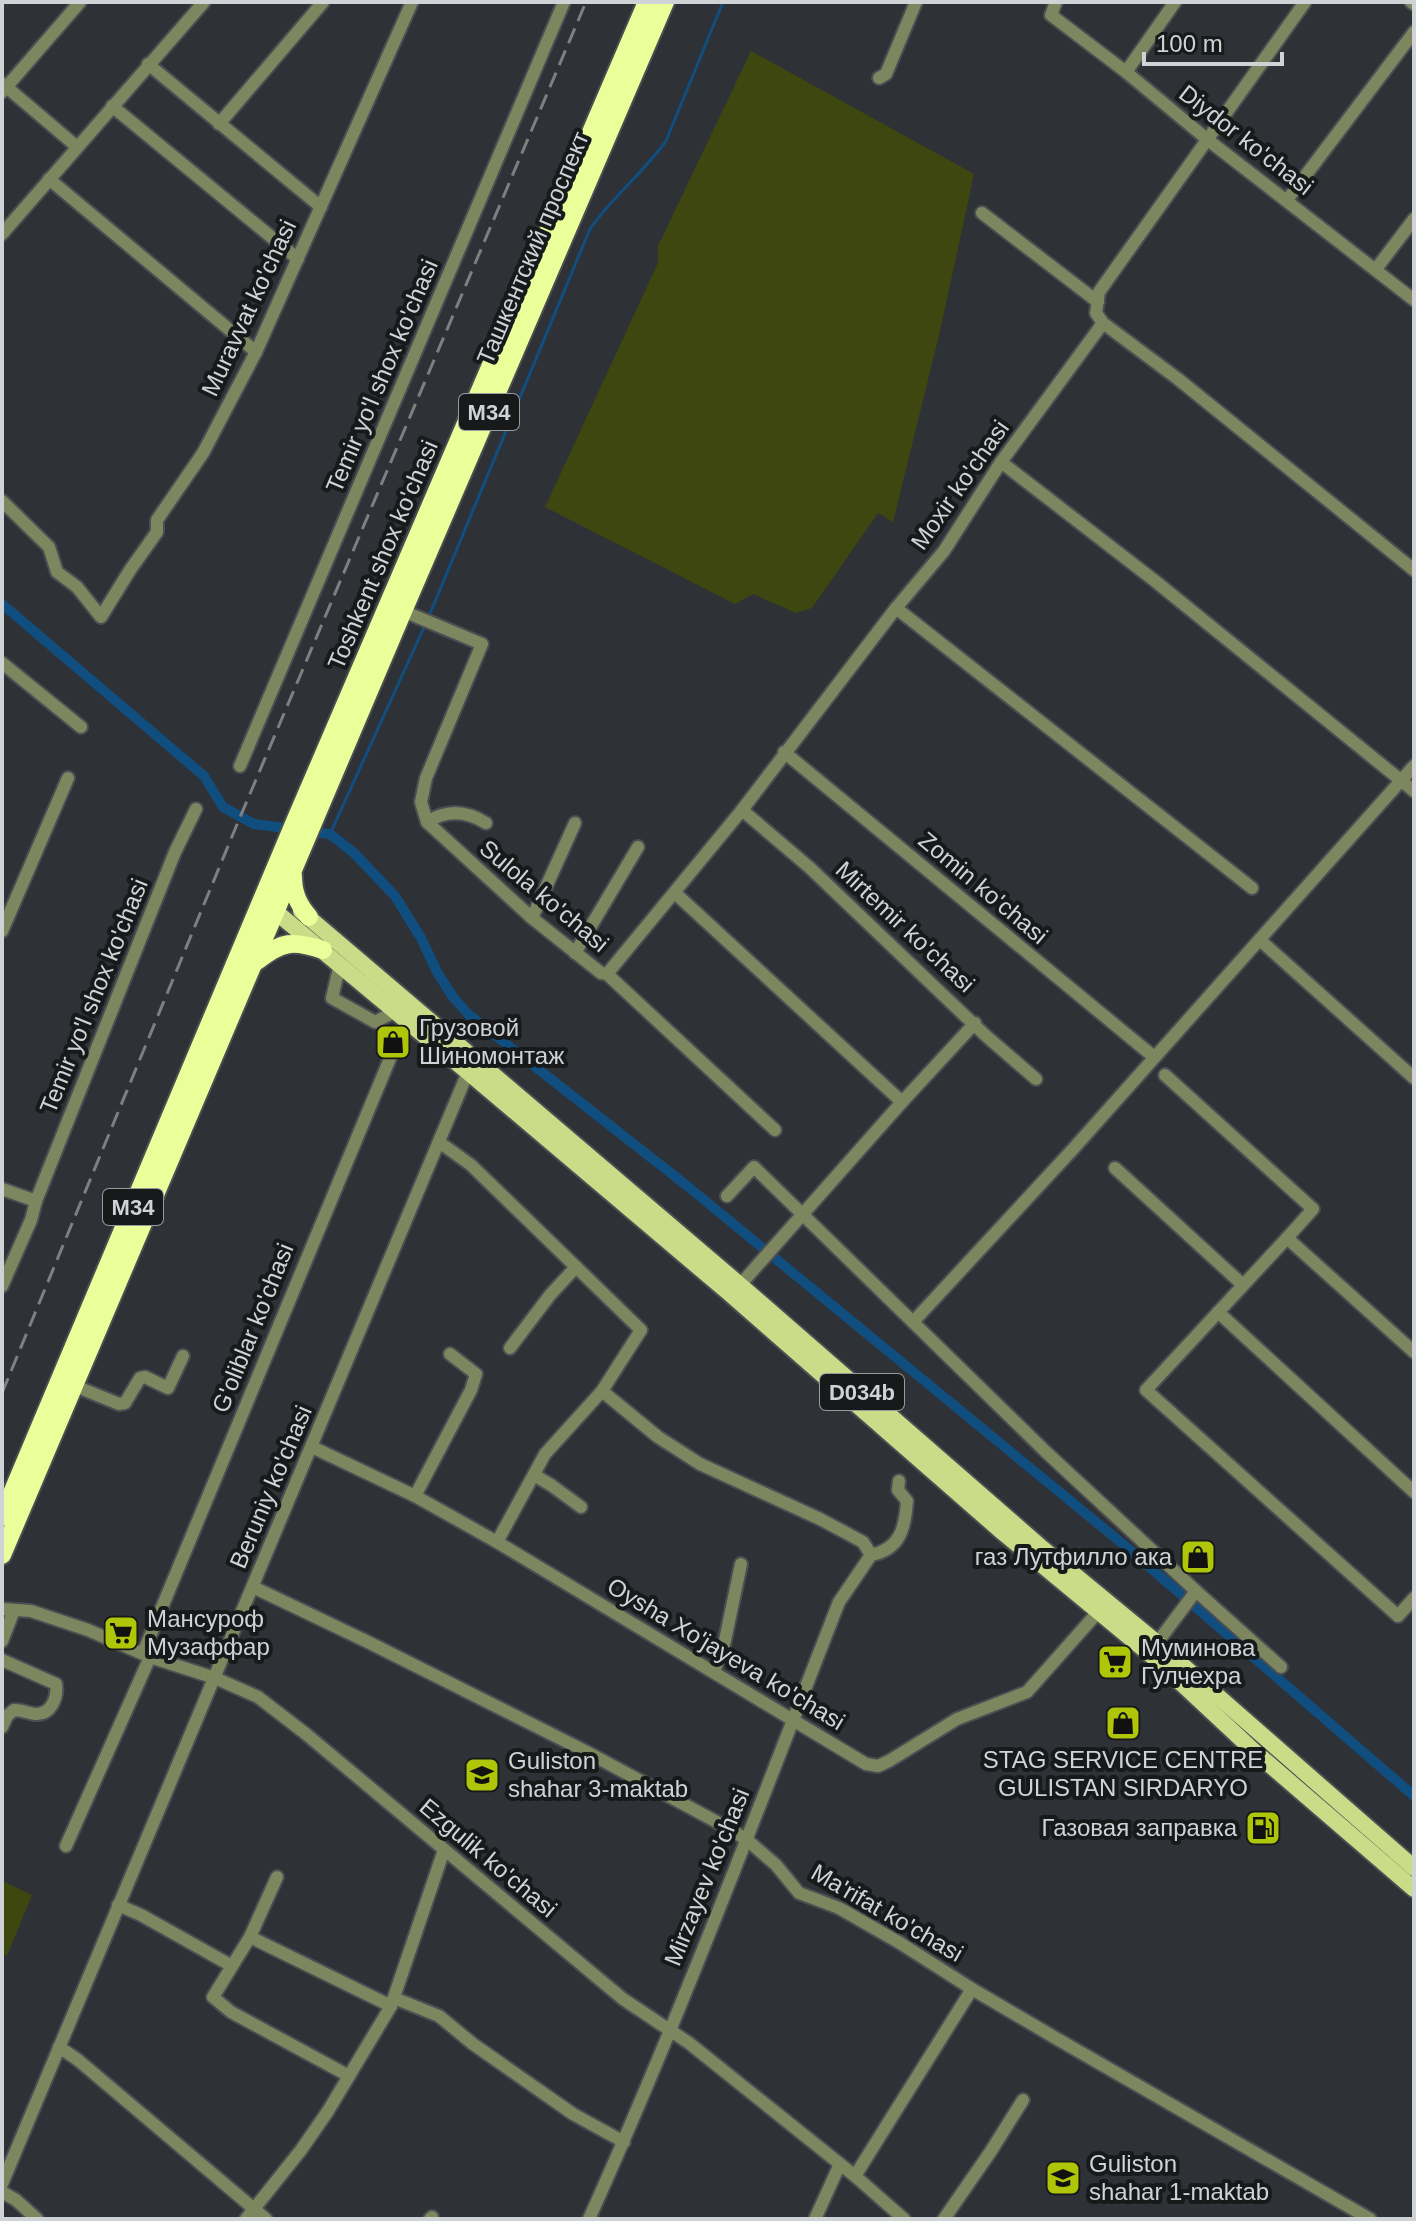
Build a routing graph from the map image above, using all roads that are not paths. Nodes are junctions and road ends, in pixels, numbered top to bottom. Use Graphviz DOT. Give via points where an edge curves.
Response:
graph roads {
  1 [pos="80,2"];
  2 [pos="204,2"];
  3 [pos="323,2"];
  4 [pos="412,2"];
  5 [pos="564,2"];
  6 [pos="647,2"];
  7 [pos="665,2"];
  8 [pos="916,2"];
  9 [pos="1175,2"];
  10 [pos="1305,2"];
  11 [pos="1054,8"];
  12 [pos="1414,32"];
  13 [pos="148,64"];
  14 [pos="1126,72"];
  15 [pos="879,78"];
  16 [pos="3,87"];
  17 [pos="112,106"];
  18 [pos="219,124"];
  19 [pos="1208,140"];
  20 [pos="76,146"];
  21 [pos="49,179"];
  22 [pos="1287,200"];
  23 [pos="321,207"];
  24 [pos="982,213"];
  25 [pos="1414,219"];
  26 [pos="2,234"];
  27 [pos="298,259"];
  28 [pos="1376,269"];
  29 [pos="1414,300"];
  30 [pos="1098,302"];
  31 [pos="1103,323"];
  32 [pos="256,352"];
  33 [pos="1001,462"];
  34 [pos="2,501"];
  35 [pos="1414,570"];
  36 [pos="896,608"];
  37 [pos="412,614"];
  38 [pos="2,663"];
  39 [pos="81,727"];
  40 [pos="784,752"];
  41 [pos="240,766"];
  42 [pos="1414,766"];
  43 [pos="68,778"];
  44 [pos="1401,780"];
  45 [pos="1414,791"];
  46 [pos="196,809"];
  47 [pos="742,810"];
  48 [pos="427,822"];
  49 [pos="486,823"];
  50 [pos="575,823"];
  51 [pos="301,829"];
  52 [pos="638,847"];
  53 [pos="294,868"];
  54 [pos="1252,888"];
  55 [pos="675,893"];
  56 [pos="274,901"];
  57 [pos="309,917"];
  58 [pos="532,918"];
  59 [pos="2,931"];
  60 [pos="1260,940"];
  61 [pos="323,950"];
  62 [pos="575,953"];
  63 [pos="246,961"];
  64 [pos="340,964"];
  65 [pos="607,974"];
  66 [pos="401,1015"];
  67 [pos="975,1023"];
  68 [pos="1154,1057"];
  69 [pos="468,1072"];
  70 [pos="1165,1075"];
  71 [pos="1414,1078"];
  72 [pos="1036,1079"];
  73 [pos="902,1102"];
  74 [pos="775,1130"];
  75 [pos="439,1142"];
  76 [pos="1115,1168"];
  77 [pos="2,1189"];
  78 [pos="727,1196"];
  79 [pos="36,1201"];
  80 [pos="802,1214"];
  81 [pos="1287,1238"];
  82 [pos="576,1267"];
  83 [pos="740,1285"];
  84 [pos="1243,1285"];
  85 [pos="2,1286"];
  86 [pos="1218,1312"];
  87 [pos="913,1322"];
  88 [pos="510,1348"];
  89 [pos="1414,1352"];
  90 [pos="450,1354"];
  91 [pos="183,1356"];
  92 [pos="75,1386"];
  93 [pos="602,1391"];
  94 [pos="312,1447"];
  95 [pos="534,1475"];
  96 [pos="899,1481"];
  97 [pos="1414,1492"];
  98 [pos="415,1496"];
  99 [pos="581,1507"];
  100 [pos="2,1517"];
  101 [pos="497,1542"];
  102 [pos="2,1555"];
  103 [pos="871,1555"];
  104 [pos="741,1564"];
  105 [pos="253,1587"];
  106 [pos="1194,1593"];
  107 [pos="1414,1598"];
  108 [pos="8,1609"];
  109 [pos="1098,1612"];
  110 [pos="2,1641"];
  111 [pos="1157,1643"];
  112 [pos="146,1655"];
  113 [pos="2,1660"];
  114 [pos="1281,1667"];
  115 [pos="714,1671"];
  116 [pos="215,1678"];
  117 [pos="793,1719"];
  118 [pos="2,1727"];
  119 [pos="746,1839"];
  120 [pos="66,1846"];
  121 [pos="444,1850"];
  122 [pos="1414,1868"];
  123 [pos="277,1877"];
  124 [pos="1414,1889"];
  125 [pos="118,1905"];
  126 [pos="250,1937"];
  127 [pos="232,1966"];
  128 [pos="972,1989"];
  129 [pos="392,2002"];
  130 [pos="669,2031"];
  131 [pos="59,2047"];
  132 [pos="349,2076"];
  133 [pos="1023,2100"];
  134 [pos="624,2142"];
  135 [pos="840,2164"];
  136 [pos="855,2176"];
  137 [pos="2,2184"];
  138 [pos="2,2192"];
  139 [pos="250,2214"];
  140 [pos="37,2219"];
  141 [pos="266,2219"];
  142 [pos="589,2219"];
  143 [pos="815,2219"];
  144 [pos="904,2219"];
  145 [pos="944,2219"];
  146 [pos="1370,2219"];
  1 -- 16 [label="street"];
  2 -- 13 [label="street"];
  3 -- 18 [label="street"];
  4 -- 23 [label="street, Muravvat ko'chasi"];
  5 -- 41 [label="street, Temir yo'l shox ko'chasi"];
  6 -- 51 [label="highway, Toshkent shox ko'chasi / M34"];
  7 -- 37 [label="highway, Ташкентский проспект / M34"];
  8 -- 15 [label="street" via="886,74"];
  9 -- 14 [label="street"];
  10 -- 19 [label="street"];
  11 -- 14 [label="street, Diydor ko'chasi"];
  12 -- 22 [label="street"];
  13 -- 17 [label="street"];
  13 -- 18 [label="street"];
  14 -- 19 [label="street, Diydor ko'chasi"];
  16 -- 20 [label="street"];
  17 -- 20 [label="street"];
  17 -- 27 [label="street"];
  18 -- 23 [label="street"];
  19 -- 22 [label="street, Diydor ko'chasi"];
  19 -- 30 [label="street" via="1099,292"];
  20 -- 21 [label="street"];
  21 -- 26 [label="street"];
  21 -- 32 [label="street"];
  22 -- 28 [label="street, Diydor ko'chasi"];
  23 -- 27 [label="street, Muravvat ko'chasi"];
  24 -- 30 [label="street"];
  25 -- 28 [label="street"];
  27 -- 32 [label="street, Muravvat ko'chasi"];
  28 -- 29 [label="street, Diydor ko'chasi"];
  30 -- 31 [label="street" via="1096,313"];
  31 -- 33 [label="street, Moxir ko'chasi"];
  31 -- 35 [label="street"];
  32 -- 34 [label="street, Muravvat ko'chasi" via="203,453 157,520 157,532 101,617 57,572 49,547"];
  33 -- 36 [label="street, Moxir ko'chasi" via="944,551"];
  33 -- 44 [label="street"];
  36 -- 40 [label="street, Moxir ko'chasi"];
  36 -- 54 [label="street"];
  37 -- 48 [label="street" via="482,644 426,778 421,802"];
  37 -- 51 [label="highway, Ташкентский проспект / M34"];
  38 -- 39 [label="street"];
  40 -- 47 [label="street, Moxir ko'chasi"];
  40 -- 68 [label="street, Zomin ko'chasi"];
  42 -- 44 [label="street"];
  43 -- 59 [label="street"];
  44 -- 45 [label="street"];
  44 -- 60 [label="street"];
  46 -- 79 [label="street, Temir yo'l shox ko'chasi"];
  47 -- 55 [label="street, Moxir ko'chasi"];
  47 -- 67 [label="street, Mirtemir ko'chasi"];
  48 -- 49 [label="street" via="455,812"];
  48 -- 58 [label="street, Sulola ko'chasi"];
  50 -- 58 [label="street"];
  51 -- 53 [label="highway, M34"];
  51 -- 56 [label="highway, M34"];
  52 -- 62 [label="street"];
  53 -- 56 [label="highway, M34"];
  53 -- 57 [label="highway" via="295,894"];
  55 -- 65 [label="street, Moxir ko'chasi"];
  55 -- 73 [label="street"];
  56 -- 57 [label="main road, D034b"];
  56 -- 61 [label="main road, D034b"];
  56 -- 63 [label="highway, M34"];
  57 -- 83 [label="main road, D034b"];
  58 -- 62 [label="street, Sulola ko'chasi"];
  60 -- 68 [label="street"];
  60 -- 71 [label="street"];
  61 -- 63 [label="highway" via="287,943"];
  61 -- 64 [label="main road, D034b"];
  62 -- 65 [label="street, Sulola ko'chasi"];
  63 -- 92 [label="highway, M34"];
  63 -- 100 [label="highway, M34"];
  64 -- 66 [label="main road, D034b"];
  64 -- 66 [label="street" via="332,998 375,1022"];
  65 -- 74 [label="street, Sulola ko'chasi"];
  66 -- 69 [label="main road, D034b"];
  66 -- 112 [label="street, G'oliblar ko'chasi"];
  67 -- 72 [label="street, Mirtemir ko'chasi"];
  67 -- 73 [label="street"];
  68 -- 87 [label="street"];
  69 -- 75 [label="street, Beruniy ko'chasi"];
  69 -- 109 [label="main road, D034b"];
  70 -- 81 [label="street" via="1313,1209"];
  73 -- 80 [label="street"];
  75 -- 82 [label="street" via="471,1165"];
  75 -- 94 [label="street, Beruniy ko'chasi"];
  76 -- 84 [label="street"];
  77 -- 79 [label="street"];
  78 -- 80 [label="street" via="754,1167"];
  79 -- 85 [label="street, Temir yo'l shox ko'chasi"];
  80 -- 83 [label="street"];
  80 -- 87 [label="street"];
  81 -- 84 [label="street"];
  81 -- 89 [label="street"];
  82 -- 88 [label="street"];
  82 -- 93 [label="street" via="641,1330"];
  83 -- 111 [label="main road, D034b"];
  84 -- 86 [label="street"];
  86 -- 97 [label="street"];
  86 -- 107 [label="street" via="1146,1390 1398,1616"];
  87 -- 106 [label="street"];
  90 -- 98 [label="street" via="476,1374"];
  91 -- 92 [label="street" via="168,1388 140,1378 125,1403"];
  92 -- 102 [label="highway, M34"];
  93 -- 95 [label="street" via="545,1454"];
  93 -- 103 [label="street" via="700,1464 820,1519 863,1542"];
  94 -- 98 [label="street, Oysha Xo'jayeva ko'chasi"];
  94 -- 105 [label="street, Beruniy ko'chasi"];
  95 -- 99 [label="street"];
  95 -- 101 [label="street"];
  96 -- 103 [label="street, Mirzayev ko'chasi" via="898,1490 907,1501 906,1521 887,1552"];
  98 -- 101 [label="street, Oysha Xo'jayeva ko'chasi"];
  101 -- 115 [label="street, Oysha Xo'jayeva ko'chasi"];
  103 -- 117 [label="street, Mirzayev ko'chasi" via="839,1602"];
  104 -- 115 [label="street"];
  105 -- 116 [label="street, Beruniy ko'chasi"];
  105 -- 119 [label="street, Ma'rifat ko'chasi" via="585,1751"];
  106 -- 111 [label="street"];
  106 -- 114 [label="street"];
  108 -- 110 [label="street"];
  108 -- 112 [label="street, Ezgulik ko'chasi" via="74,1625"];
  109 -- 117 [label="street, Oysha Xo'jayeva ko'chasi" via="1027,1692 957,1719 878,1766 866,1764"];
  109 -- 124 [label="main road, D034b" via="1151,1655 1251,1757"];
  111 -- 122 [label="main road, D034b"];
  112 -- 116 [label="street, Ezgulik ko'chasi"];
  112 -- 120 [label="street, G'oliblar ko'chasi"];
  113 -- 118 [label="street" via="56,1684 57,1692 46,1712 14,1710"];
  115 -- 117 [label="street, Oysha Xo'jayeva ko'chasi"];
  116 -- 121 [label="street, Ezgulik ko'chasi" via="258,1697"];
  116 -- 125 [label="street, Beruniy ko'chasi"];
  117 -- 119 [label="street, Mirzayev ko'chasi"];
  119 -- 128 [label="street, Ma'rifat ko'chasi" via="799,1893 851,1915"];
  119 -- 130 [label="street, Mirzayev ko'chasi"];
  121 -- 129 [label="street"];
  121 -- 130 [label="street, Ezgulik ko'chasi"];
  123 -- 126 [label="street"];
  125 -- 127 [label="street"];
  125 -- 131 [label="street, Beruniy ko'chasi"];
  126 -- 127 [label="street"];
  126 -- 129 [label="street"];
  127 -- 132 [label="street" via="213,1997"];
  128 -- 136 [label="street"];
  128 -- 146 [label="street, Ma'rifat ko'chasi"];
  129 -- 132 [label="street"];
  129 -- 134 [label="street" via="439,2016 573,2114"];
  130 -- 134 [label="street, Mirzayev ko'chasi"];
  130 -- 135 [label="street, Ezgulik ko'chasi"];
  131 -- 137 [label="street, Beruniy ko'chasi"];
  131 -- 139 [label="street"];
  132 -- 139 [label="street" via="301,2150"];
  133 -- 145 [label="street"];
  134 -- 142 [label="street, Mirzayev ko'chasi"];
  135 -- 136 [label="street, Ezgulik ko'chasi"];
  135 -- 143 [label="street"];
  136 -- 144 [label="street, Ezgulik ko'chasi"];
  138 -- 140 [label="street"];
  139 -- 141 [label="street"];
}
